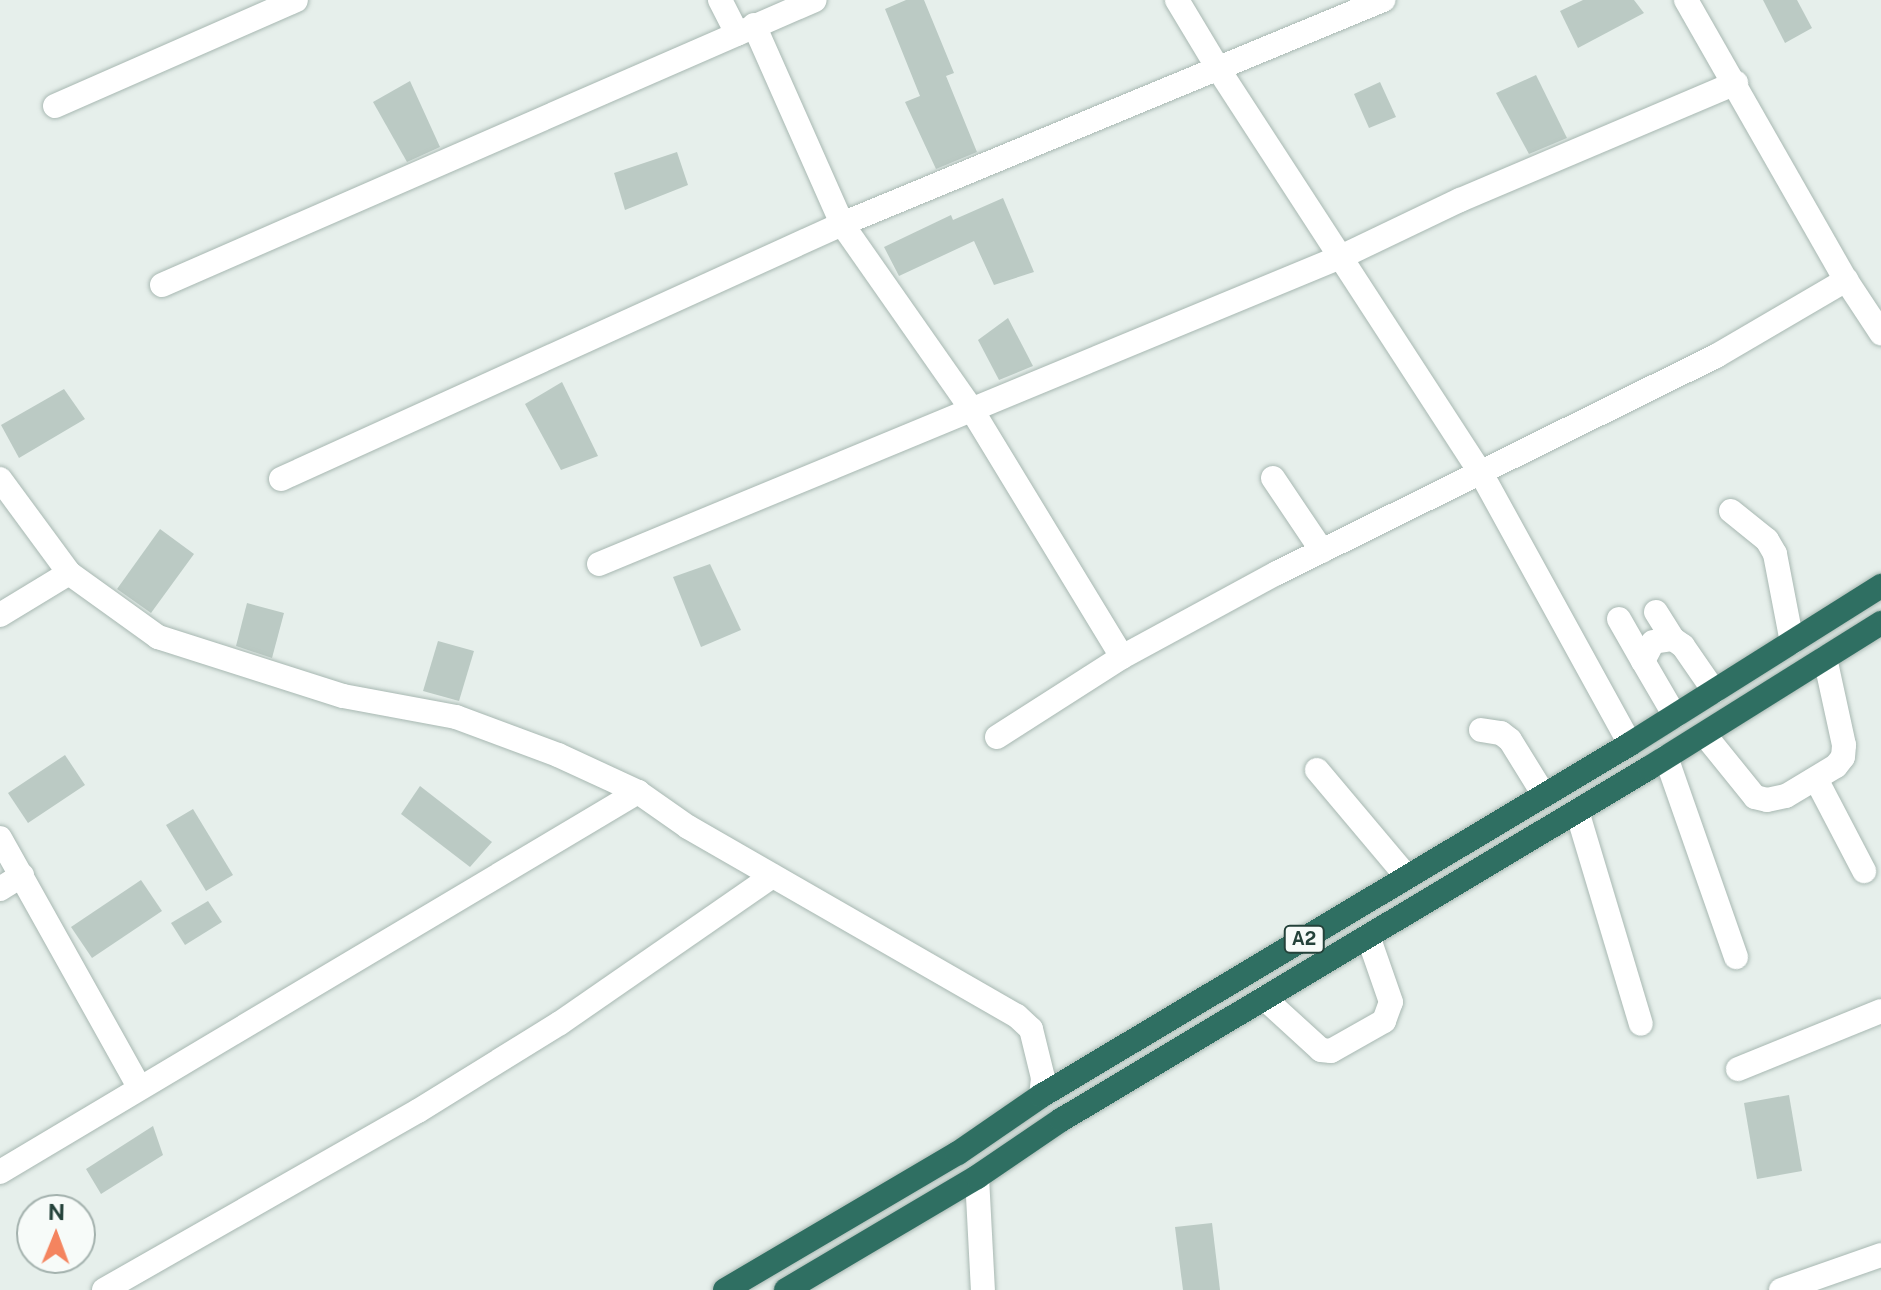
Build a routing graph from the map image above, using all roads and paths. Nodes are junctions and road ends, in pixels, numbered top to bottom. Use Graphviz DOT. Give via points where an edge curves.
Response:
graph roads {
  1 [pos="296,0"];
  2 [pos="720,0"];
  3 [pos="815,0"];
  4 [pos="1177,0"];
  5 [pos="1383,0"];
  6 [pos="1686,0"];
  7 [pos="745,30"];
  8 [pos="1219,70"];
  9 [pos="1736,83"];
  10 [pos="55,106"];
  11 [pos="842,224"];
  12 [pos="1343,256"];
  13 [pos="1846,280"];
  14 [pos="162,285"];
  15 [pos="1881,333"];
  16 [pos="972,410"];
  17 [pos="1481,473"];
  18 [pos="1273,478"];
  19 [pos="0,479"];
  20 [pos="281,479"];
  21 [pos="1731,511"];
  22 [pos="1322,551"];
  23 [pos="599,564"];
  24 [pos="69,573"];
  25 [pos="1881,586"];
  26 [pos="1656,612"];
  27 [pos="0,615"];
  28 [pos="1619,619"];
  29 [pos="1881,623"];
  30 [pos="1678,642"];
  31 [pos="1792,642"];
  32 [pos="1122,657"];
  33 [pos="1825,658"];
  34 [pos="1644,665"];
  35 [pos="1714,691"];
  36 [pos="1675,716"];
  37 [pos="1481,730"];
  38 [pos="1704,734"];
  39 [pos="997,737"];
  40 [pos="1630,744"];
  41 [pos="1666,757"];
  42 [pos="1317,770"];
  43 [pos="1816,779"];
  44 [pos="638,792"];
  45 [pos="1544,795"];
  46 [pos="1577,811"];
  47 [pos="0,838"];
  48 [pos="1864,871"];
  49 [pos="22,875"];
  50 [pos="772,876"];
  51 [pos="1407,877"];
  52 [pos="0,889"];
  53 [pos="1368,936"];
  54 [pos="1736,957"];
  55 [pos="1264,998"];
  56 [pos="1881,1011"];
  57 [pos="1641,1024"];
  58 [pos="1738,1069"];
  59 [pos="139,1087"];
  60 [pos="1041,1096"];
  61 [pos="0,1172"];
  62 [pos="977,1177"];
  63 [pos="1881,1255"];
  64 [pos="104,1290"];
  65 [pos="725,1290"];
  66 [pos="786,1290"];
  67 [pos="983,1290"];
  68 [pos="1781,1290"];
  1 -- 10 [label="street"];
  2 -- 7 [label="street"];
  3 -- 7 [label="street"];
  4 -- 8 [label="street"];
  5 -- 8 [label="street"];
  6 -- 9 [label="street"];
  7 -- 11 [label="street"];
  7 -- 14 [label="street"];
  8 -- 11 [label="street"];
  8 -- 12 [label="street"];
  9 -- 12 [label="street" via="1460,200"];
  9 -- 13 [label="street"];
  11 -- 16 [label="street"];
  11 -- 20 [label="street"];
  12 -- 16 [label="street"];
  12 -- 17 [label="street"];
  13 -- 15 [label="street"];
  13 -- 17 [label="street" via="1716,356"];
  16 -- 23 [label="street"];
  16 -- 32 [label="street"];
  17 -- 22 [label="street"];
  17 -- 40 [label="street"];
  18 -- 22 [label="street"];
  19 -- 24 [label="street"];
  21 -- 31 [label="street" via="1767,540 1775,554"];
  22 -- 32 [label="street"];
  24 -- 27 [label="street"];
  24 -- 44 [label="street" via="158,637 343,696 456,717"];
  25 -- 31 [label="highway, A2"];
  26 -- 30 [label="street"];
  28 -- 34 [label="street"];
  29 -- 33 [label="highway, A2"];
  30 -- 34 [label="street" via="1653,642"];
  30 -- 35 [label="street"];
  31 -- 35 [label="highway, A2"];
  32 -- 39 [label="street"];
  33 -- 38 [label="highway, A2"];
  33 -- 43 [label="street" via="1844,745 1836,766"];
  34 -- 36 [label="street"];
  35 -- 36 [label="highway, A2"];
  36 -- 40 [label="highway, A2"];
  37 -- 45 [label="street" via="1510,740"];
  38 -- 41 [label="highway, A2"];
  38 -- 43 [label="street" via="1755,797 1786,796"];
  40 -- 45 [label="highway, A2"];
  41 -- 46 [label="highway, A2"];
  41 -- 54 [label="street"];
  42 -- 51 [label="street"];
  43 -- 48 [label="street"];
  44 -- 50 [label="street"];
  44 -- 59 [label="street"];
  45 -- 51 [label="highway, A2"];
  46 -- 53 [label="highway, A2"];
  46 -- 57 [label="street"];
  47 -- 49 [label="street"];
  49 -- 52 [label="street"];
  49 -- 59 [label="street"];
  50 -- 60 [label="street" via="1017,1016 1031,1029 1043,1078"];
  50 -- 64 [label="street" via="470,1079"];
  51 -- 60 [label="highway, A2"];
  53 -- 55 [label="highway, A2"];
  53 -- 55 [label="street" via="1391,1002 1384,1021 1331,1051 1321,1050"];
  55 -- 62 [label="highway, A2"];
  56 -- 58 [label="street"];
  59 -- 61 [label="street"];
  60 -- 65 [label="highway, A2" via="958,1153"];
  62 -- 66 [label="highway, A2"];
  62 -- 67 [label="street"];
  63 -- 68 [label="street"];
}
